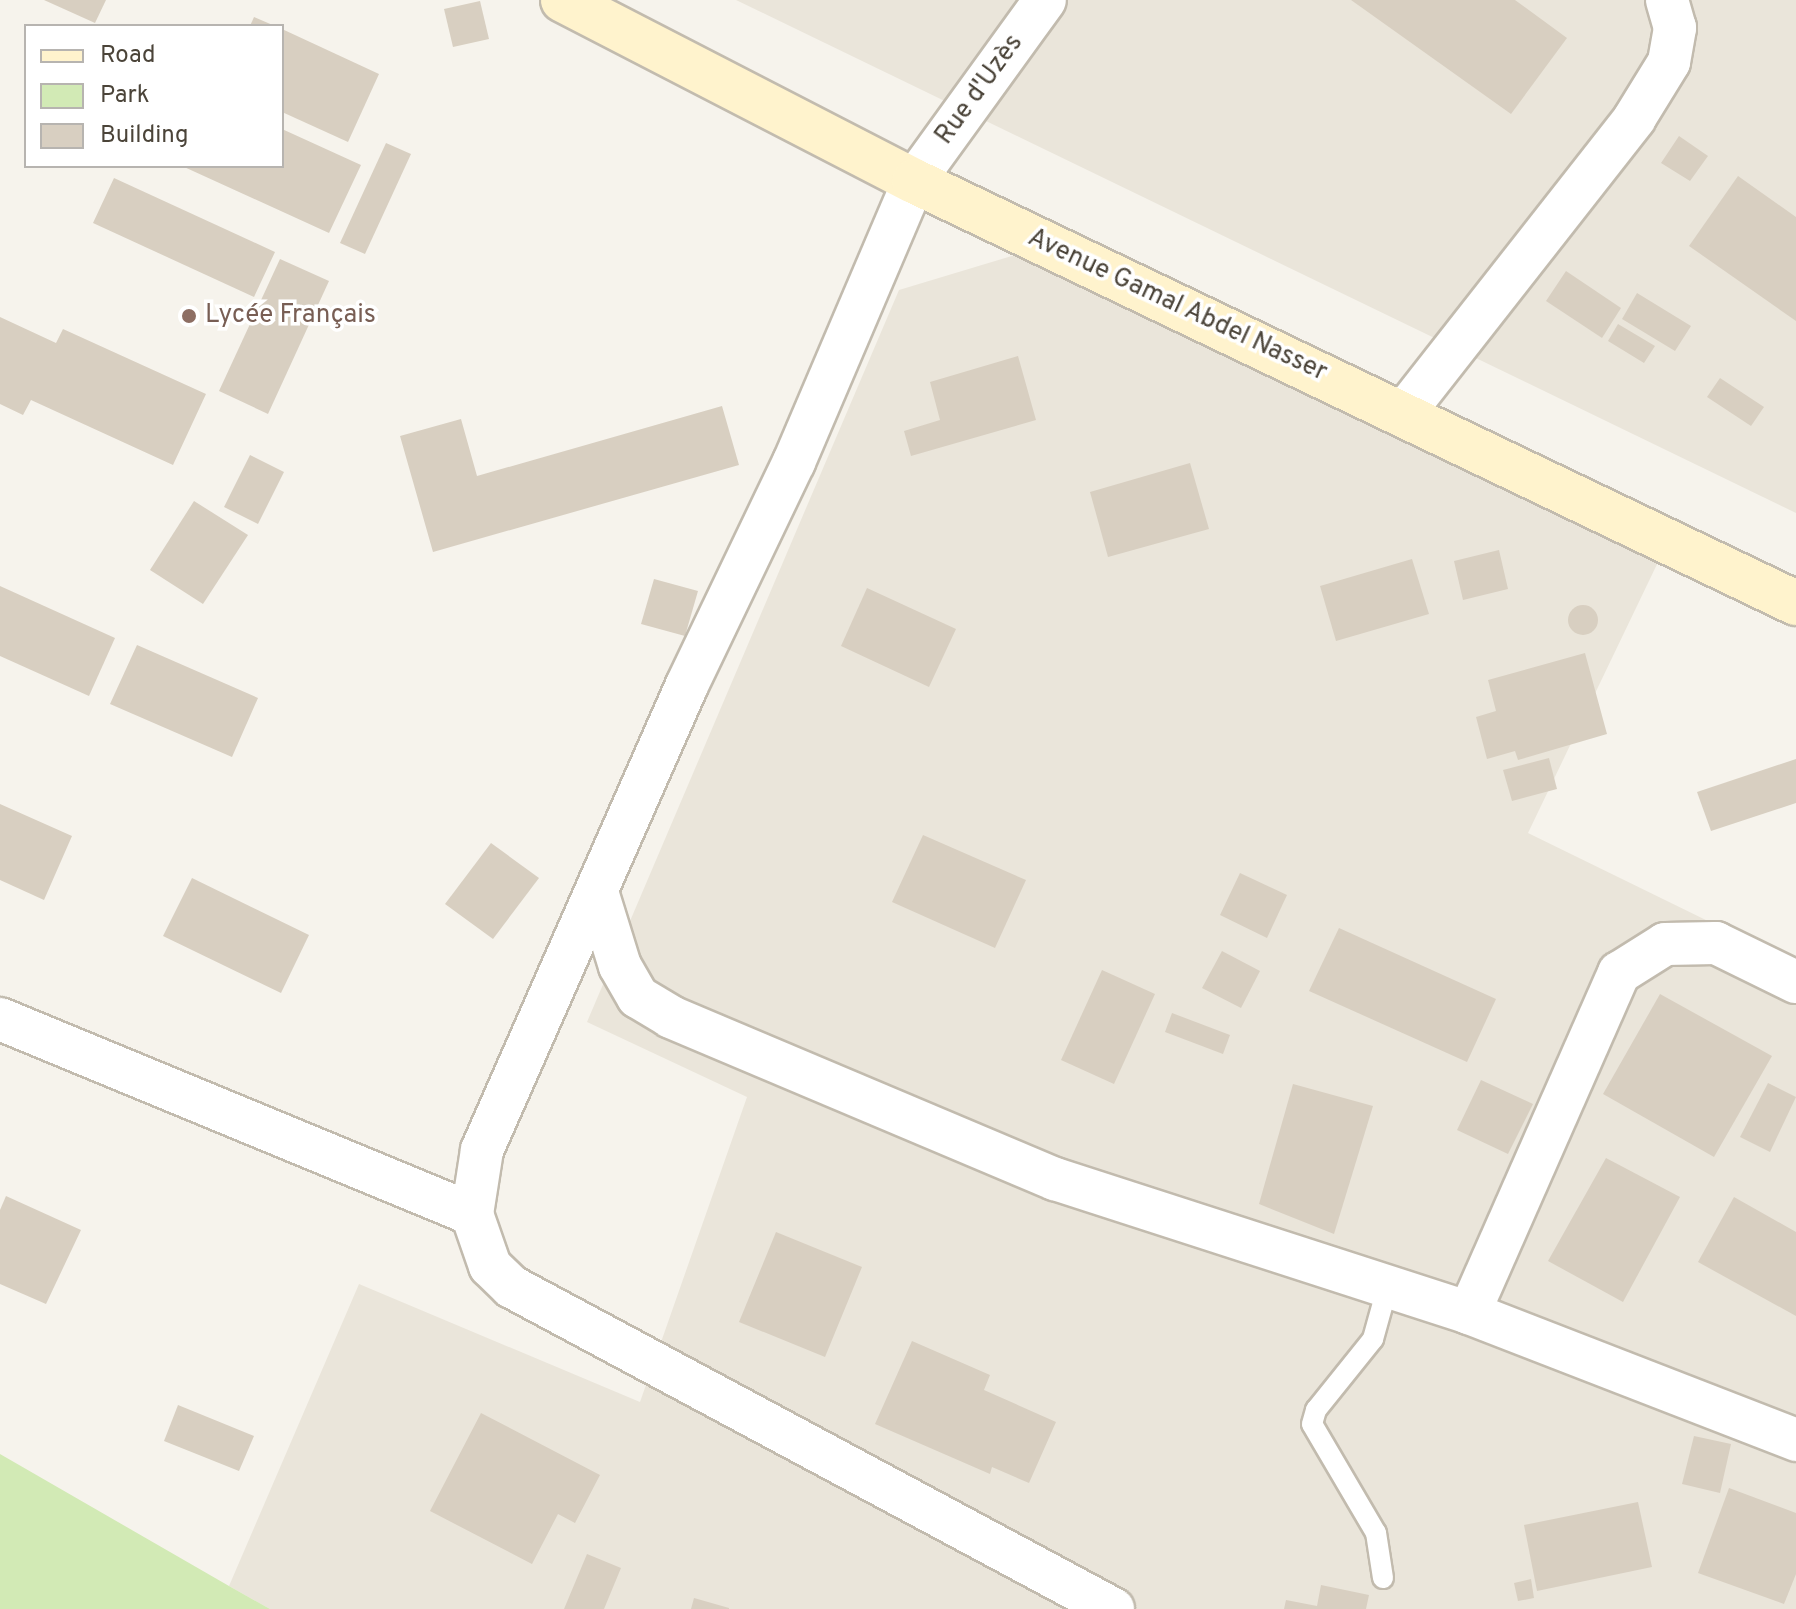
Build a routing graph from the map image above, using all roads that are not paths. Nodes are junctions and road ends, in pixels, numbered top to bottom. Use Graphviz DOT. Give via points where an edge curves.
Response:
graph roads {
  1 [pos="563,0"];
  2 [pos="1045,0"];
  3 [pos="1667,0"];
  4 [pos="914,181"];
  5 [pos="1403,414"];
  6 [pos="1796,603"];
  7 [pos="598,895"];
  8 [pos="1796,982"];
  9 [pos="0,1019"];
  10 [pos="472,1214"];
  11 [pos="1388,1285"];
  12 [pos="1469,1313"];
  13 [pos="1796,1440"];
  14 [pos="1383,1578"];
  15 [pos="1113,1609"];
  1 -- 4 [label="street, Avenue Gamal Abdel Nasser"];
  2 -- 4 [label="street, Rue d'Uzès"];
  3 -- 5 [label="street" via="1675,28 1669,62 1634,119"];
  4 -- 5 [label="street, Avenue Gamal Abdel Nasser"];
  4 -- 7 [label="street, Rue d'Uzès"];
  5 -- 6 [label="street, Avenue Gamal Abdel Nasser"];
  7 -- 10 [label="street, Rue d'Uzès" via="482,1150"];
  7 -- 11 [label="street" via="620,966 638,997 671,1017 1055,1179"];
  8 -- 12 [label="street" via="1716,943 1665,944 1619,973"];
  9 -- 10 [label="street"];
  10 -- 15 [label="street" via="490,1266 512,1287"];
  11 -- 12 [label="street"];
  11 -- 14 [label="lane" via="1373,1339 1316,1410 1312,1424 1376,1533"];
  12 -- 13 [label="street"];
}
